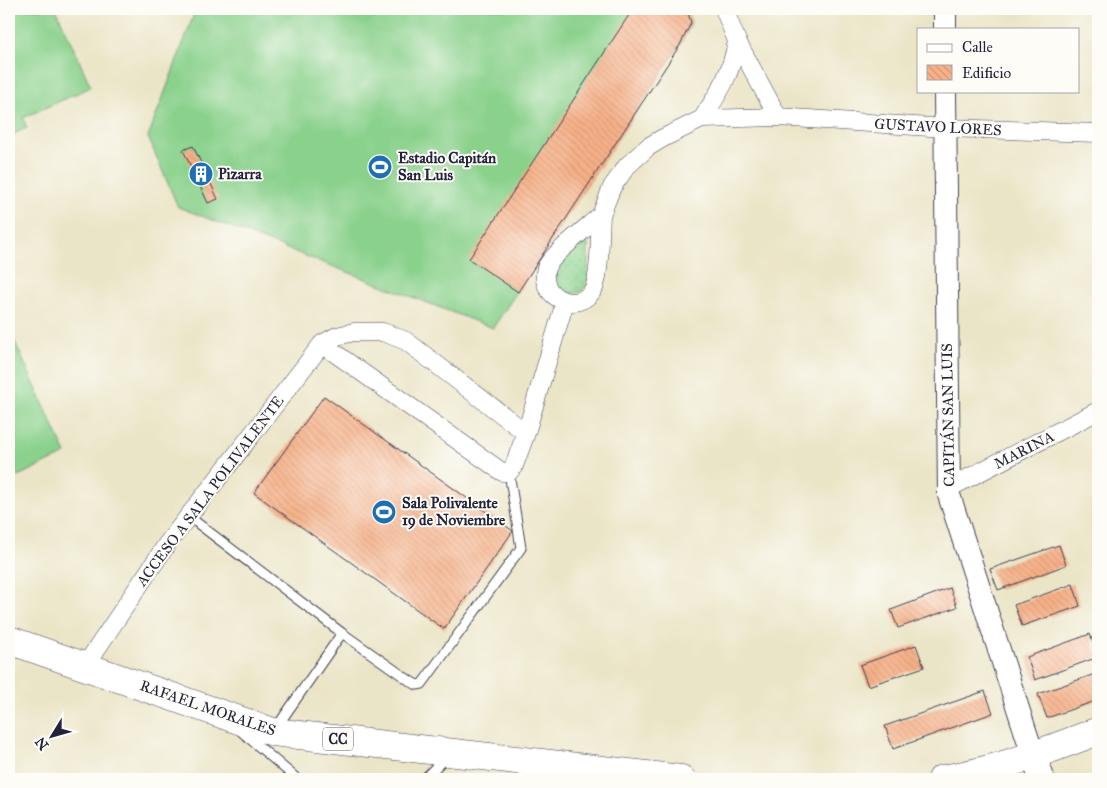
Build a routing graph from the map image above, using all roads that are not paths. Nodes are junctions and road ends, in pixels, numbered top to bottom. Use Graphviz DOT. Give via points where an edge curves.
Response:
graph roads {
  1 [pos="724,9"];
  2 [pos="945,9"];
  3 [pos="945,28"];
  4 [pos="737,41"];
  5 [pos="945,92"];
  6 [pos="778,117"];
  7 [pos="702,120"];
  8 [pos="945,128"];
  9 [pos="1098,133"];
  10 [pos="601,215"];
  11 [pos="565,302"];
  12 [pos="322,344"];
  13 [pos="1098,411"];
  14 [pos="526,433"];
  15 [pos="509,472"];
  16 [pos="949,488"];
  17 [pos="188,516"];
  18 [pos="342,633"];
  19 [pos="9,640"];
  20 [pos="85,666"];
  21 [pos="221,714"];
  22 [pos="1098,731"];
  23 [pos="273,732"];
  24 [pos="451,752"];
  25 [pos="1038,767"];
  26 [pos="298,779"];
  27 [pos="424,779"];
  28 [pos="681,779"];
  29 [pos="942,779"];
  1 -- 4 [label="street"];
  2 -- 3 [label="street"];
  4 -- 6 [label="street"];
  4 -- 7 [label="street" via="723,88"];
  5 -- 8 [label="street, CAPITÁN SAN LUIS"];
  6 -- 7 [label="street"];
  6 -- 8 [label="street, GUSTAVO LORES"];
  7 -- 10 [label="street" via="663,138 627,166 612,187"];
  8 -- 9 [label="street, GUSTAVO LORES"];
  8 -- 16 [label="street, CAPITÁN SAN LUIS"];
  10 -- 11 [label="street" via="595,286 584,299"];
  10 -- 11 [label="street" via="550,261 546,269 549,290"];
  11 -- 14 [label="street"];
  12 -- 14 [label="street, ACCESO A SALA POLIVALENTE" via="354,332 383,332 406,341"];
  12 -- 15 [label="street" via="502,472"];
  12 -- 17 [label="street, ACCESO A SALA POLIVALENTE"];
  13 -- 16 [label="street, MARINA"];
  14 -- 15 [label="street"];
  15 -- 18 [label="lane" via="521,548 422,684 410,681"];
  16 -- 25 [label="street, CAPITÁN SAN LUIS"];
  17 -- 18 [label="lane"];
  17 -- 20 [label="street, ACCESO A SALA POLIVALENTE"];
  18 -- 23 [label="lane"];
  19 -- 20 [label="main road, RAFAEL MORALES / CC"];
  20 -- 21 [label="main road, RAFAEL MORALES / CC"];
  21 -- 23 [label="main road, RAFAEL MORALES / CC"];
  21 -- 26 [label="lane"];
  22 -- 25 [label="main road"];
  23 -- 24 [label="main road, RAFAEL MORALES / CC"];
  24 -- 27 [label="lane"];
  24 -- 28 [label="main road, RAFAEL MORALES / CC"];
  25 -- 29 [label="main road"];
}
